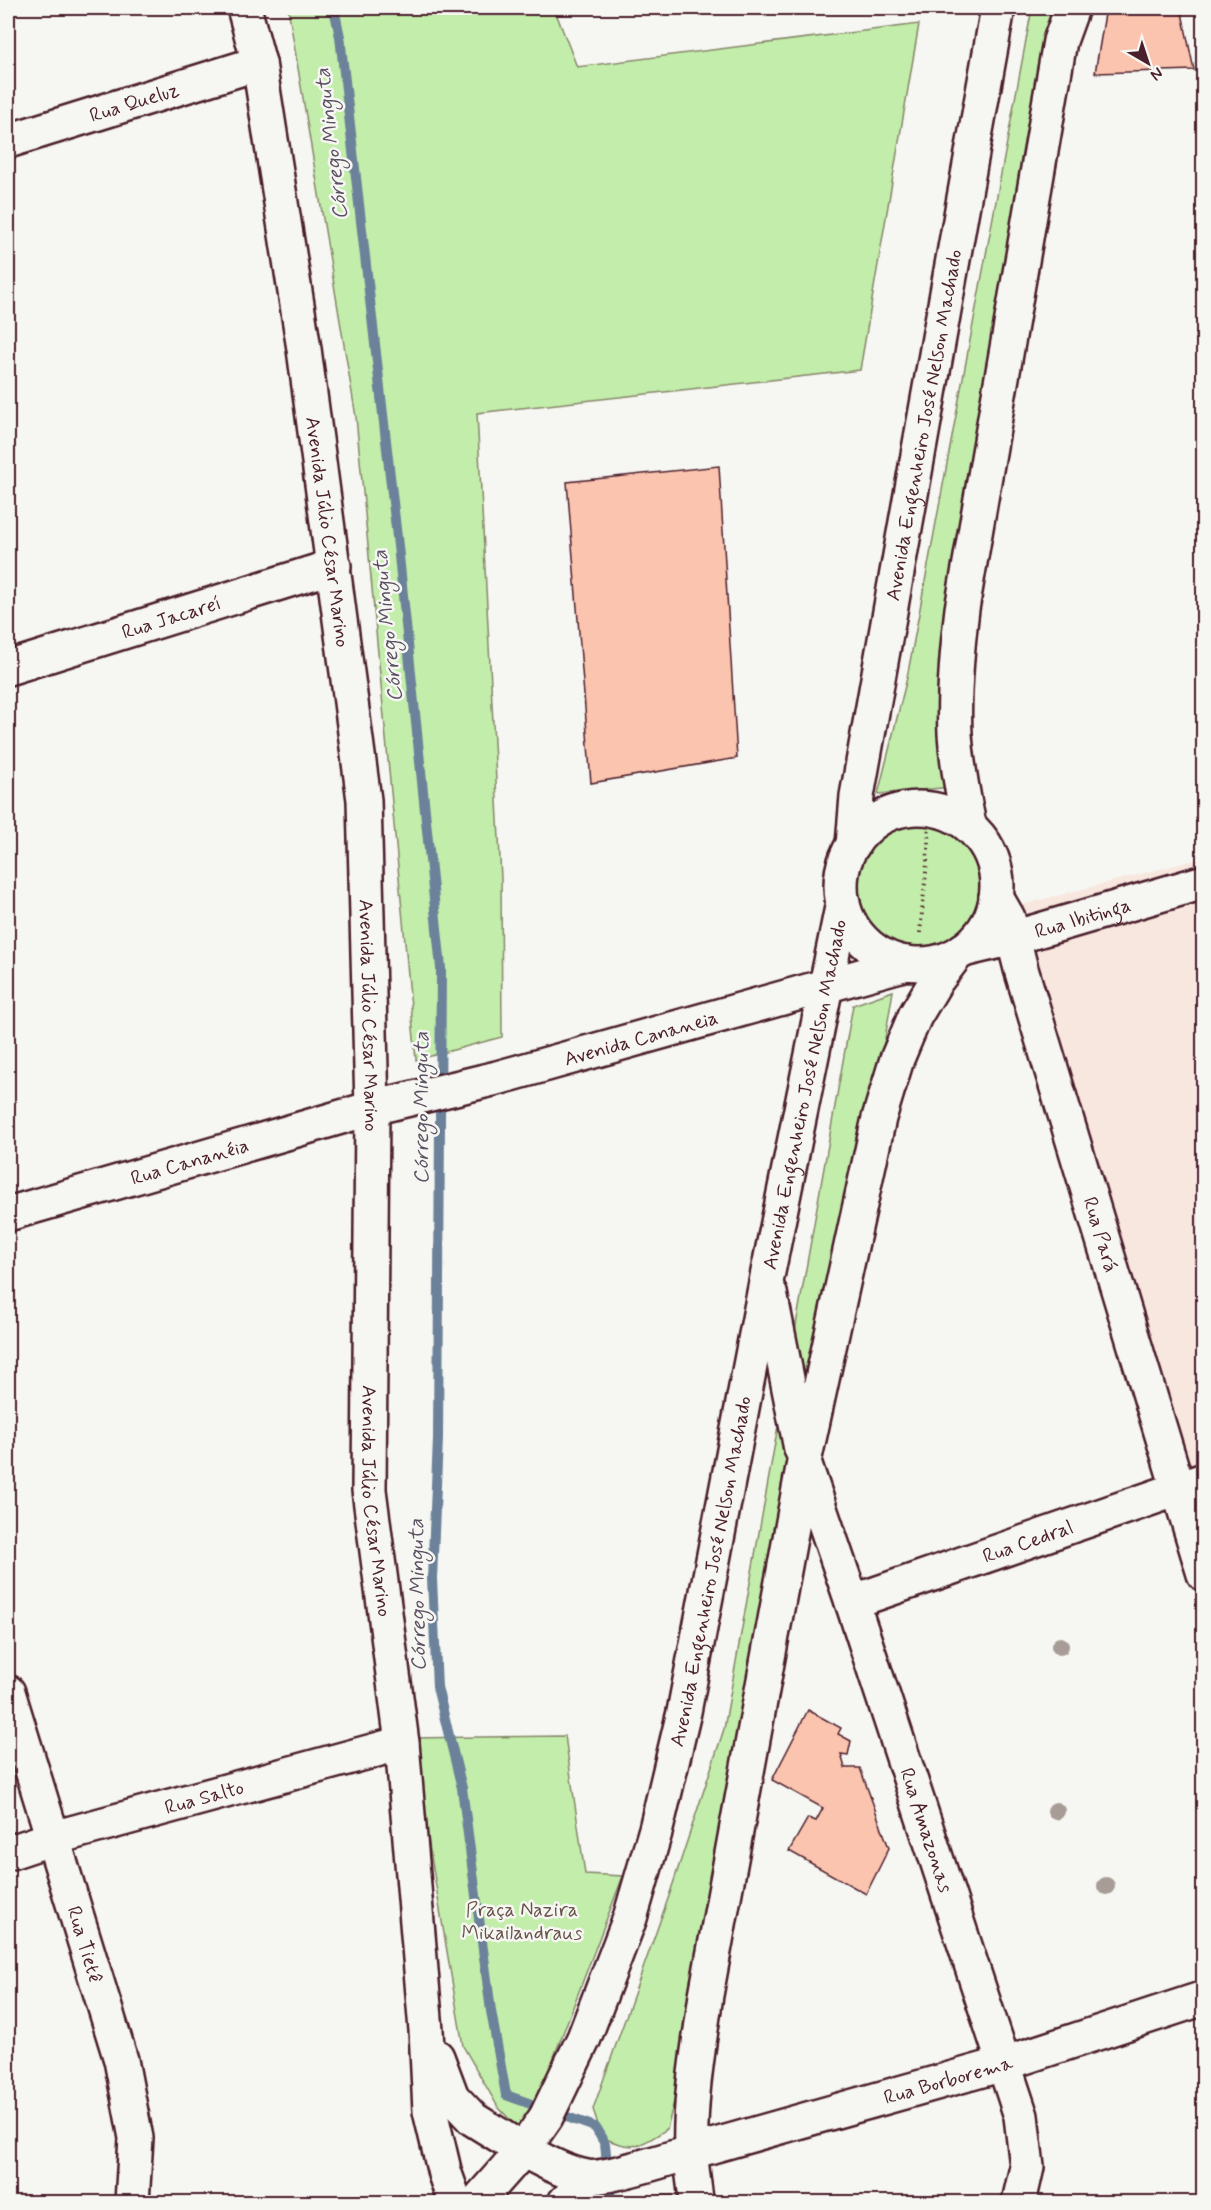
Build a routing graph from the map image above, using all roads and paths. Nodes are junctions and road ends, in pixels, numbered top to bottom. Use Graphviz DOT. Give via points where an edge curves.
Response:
graph roads {
  1 [pos="244,8"];
  2 [pos="998,8"];
  3 [pos="1072,8"];
  4 [pos="260,63"];
  5 [pos="8,141"];
  6 [pos="334,566"];
  7 [pos="8,668"];
  8 [pos="929,809"];
  9 [pos="969,825"];
  10 [pos="853,844"];
  11 [pos="1203,882"];
  12 [pos="996,897"];
  13 [pos="843,902"];
  14 [pos="1013,938"];
  15 [pos="959,953"];
  16 [pos="911,963"];
  17 [pos="826,987"];
  18 [pos="372,1108"];
  19 [pos="8,1214"];
  20 [pos="767,1277"];
  21 [pos="804,1462"];
  22 [pos="1191,1484"];
  23 [pos="1203,1574"];
  24 [pos="852,1602"];
  25 [pos="8,1692"];
  26 [pos="402,1743"];
  27 [pos="53,1838"];
  28 [pos="8,1853"];
  29 [pos="1203,1998"];
  30 [pos="426,2030"];
  31 [pos="1003,2064"];
  32 [pos="523,2150"];
  33 [pos="691,2152"];
  34 [pos="603,2175"];
  35 [pos="132,2202"];
  36 [pos="454,2202"];
  37 [pos="477,2202"];
  38 [pos="565,2202"];
  39 [pos="696,2202"];
  40 [pos="1019,2202"];
  1 -- 4 [label="street, Avenida Júlio César Marino"];
  2 -- 10 [label="street, Avenida Engenheiro José Nelson Machado" via="857,796"];
  3 -- 9 [label="street" via="1058,53 957,650 955,733"];
  4 -- 5 [label="street, Rua Queluz"];
  4 -- 6 [label="street, Avenida Júlio César Marino"];
  6 -- 7 [label="street, Rua Jacareí"];
  6 -- 18 [label="street, Avenida Júlio César Marino" via="364,800"];
  8 -- 9 [label="street" via="950,814"];
  8 -- 10 [label="street" via="907,809 886,816"];
  8 -- 16 [label="path" via="928,852"];
  9 -- 12 [label="street" via="992,857"];
  10 -- 13 [label="street" via="841,882"];
  11 -- 14 [label="street, Rua Ibitinga"];
  12 -- 14 [label="street, Rua Pará" via="1008,918"];
  12 -- 15 [label="street" via="991,917 979,936"];
  13 -- 16 [label="street" via="851,924 865,943 884,956"];
  13 -- 17 [label="street, Avenida Engenheiro José Nelson Machado"];
  14 -- 15 [label="street, Rua Ibitinga"];
  14 -- 22 [label="street, Rua Pará"];
  15 -- 16 [label="street, Rua Ibitinga" via="939,962"];
  15 -- 21 [label="street" via="915,1016 879,1118"];
  16 -- 17 [label="street, Avenida Cananeia"];
  17 -- 18 [label="street, Avenida Cananeia" via="497,1078"];
  17 -- 20 [label="street, Avenida Engenheiro José Nelson Machado"];
  18 -- 19 [label="street, Rua Cananéia"];
  18 -- 26 [label="street, Avenida Júlio César Marino" via="369,1490"];
  20 -- 21 [label="street"];
  20 -- 32 [label="street, Avenida Engenheiro José Nelson Machado" via="684,1712 656,1829 630,1918 584,2038 551,2105"];
  21 -- 24 [label="street, Rua Amazonas"];
  21 -- 33 [label="street" via="706,1995"];
  22 -- 23 [label="street, Rua Pará"];
  22 -- 24 [label="street, Rua Cedral"];
  24 -- 31 [label="street, Rua Amazonas"];
  25 -- 27 [label="street, Rua Tietê"];
  26 -- 27 [label="street, Rua Salto"];
  26 -- 30 [label="street, Avenida Júlio César Marino"];
  27 -- 28 [label="street, Rua Salto"];
  27 -- 35 [label="street, Rua Tietê" via="121,2060 136,2138"];
  29 -- 31 [label="street, Rua Borborema"];
  30 -- 32 [label="street, Avenida Júlio César Marino" via="452,2097 473,2119"];
  30 -- 36 [label="street, Avenida Júlio César Marino" via="430,2111"];
  31 -- 33 [label="street, Rua Borborema"];
  31 -- 40 [label="street, Rua Amazonas" via="1021,2116 1027,2167"];
  32 -- 34 [label="street, Avenida Júlio César Marino" via="549,2163"];
  32 -- 37 [label="street, Avenida Engenheiro José Nelson Machado"];
  33 -- 34 [label="street, Rua Borborema"];
  33 -- 39 [label="street"];
  34 -- 38 [label="street"];
}
